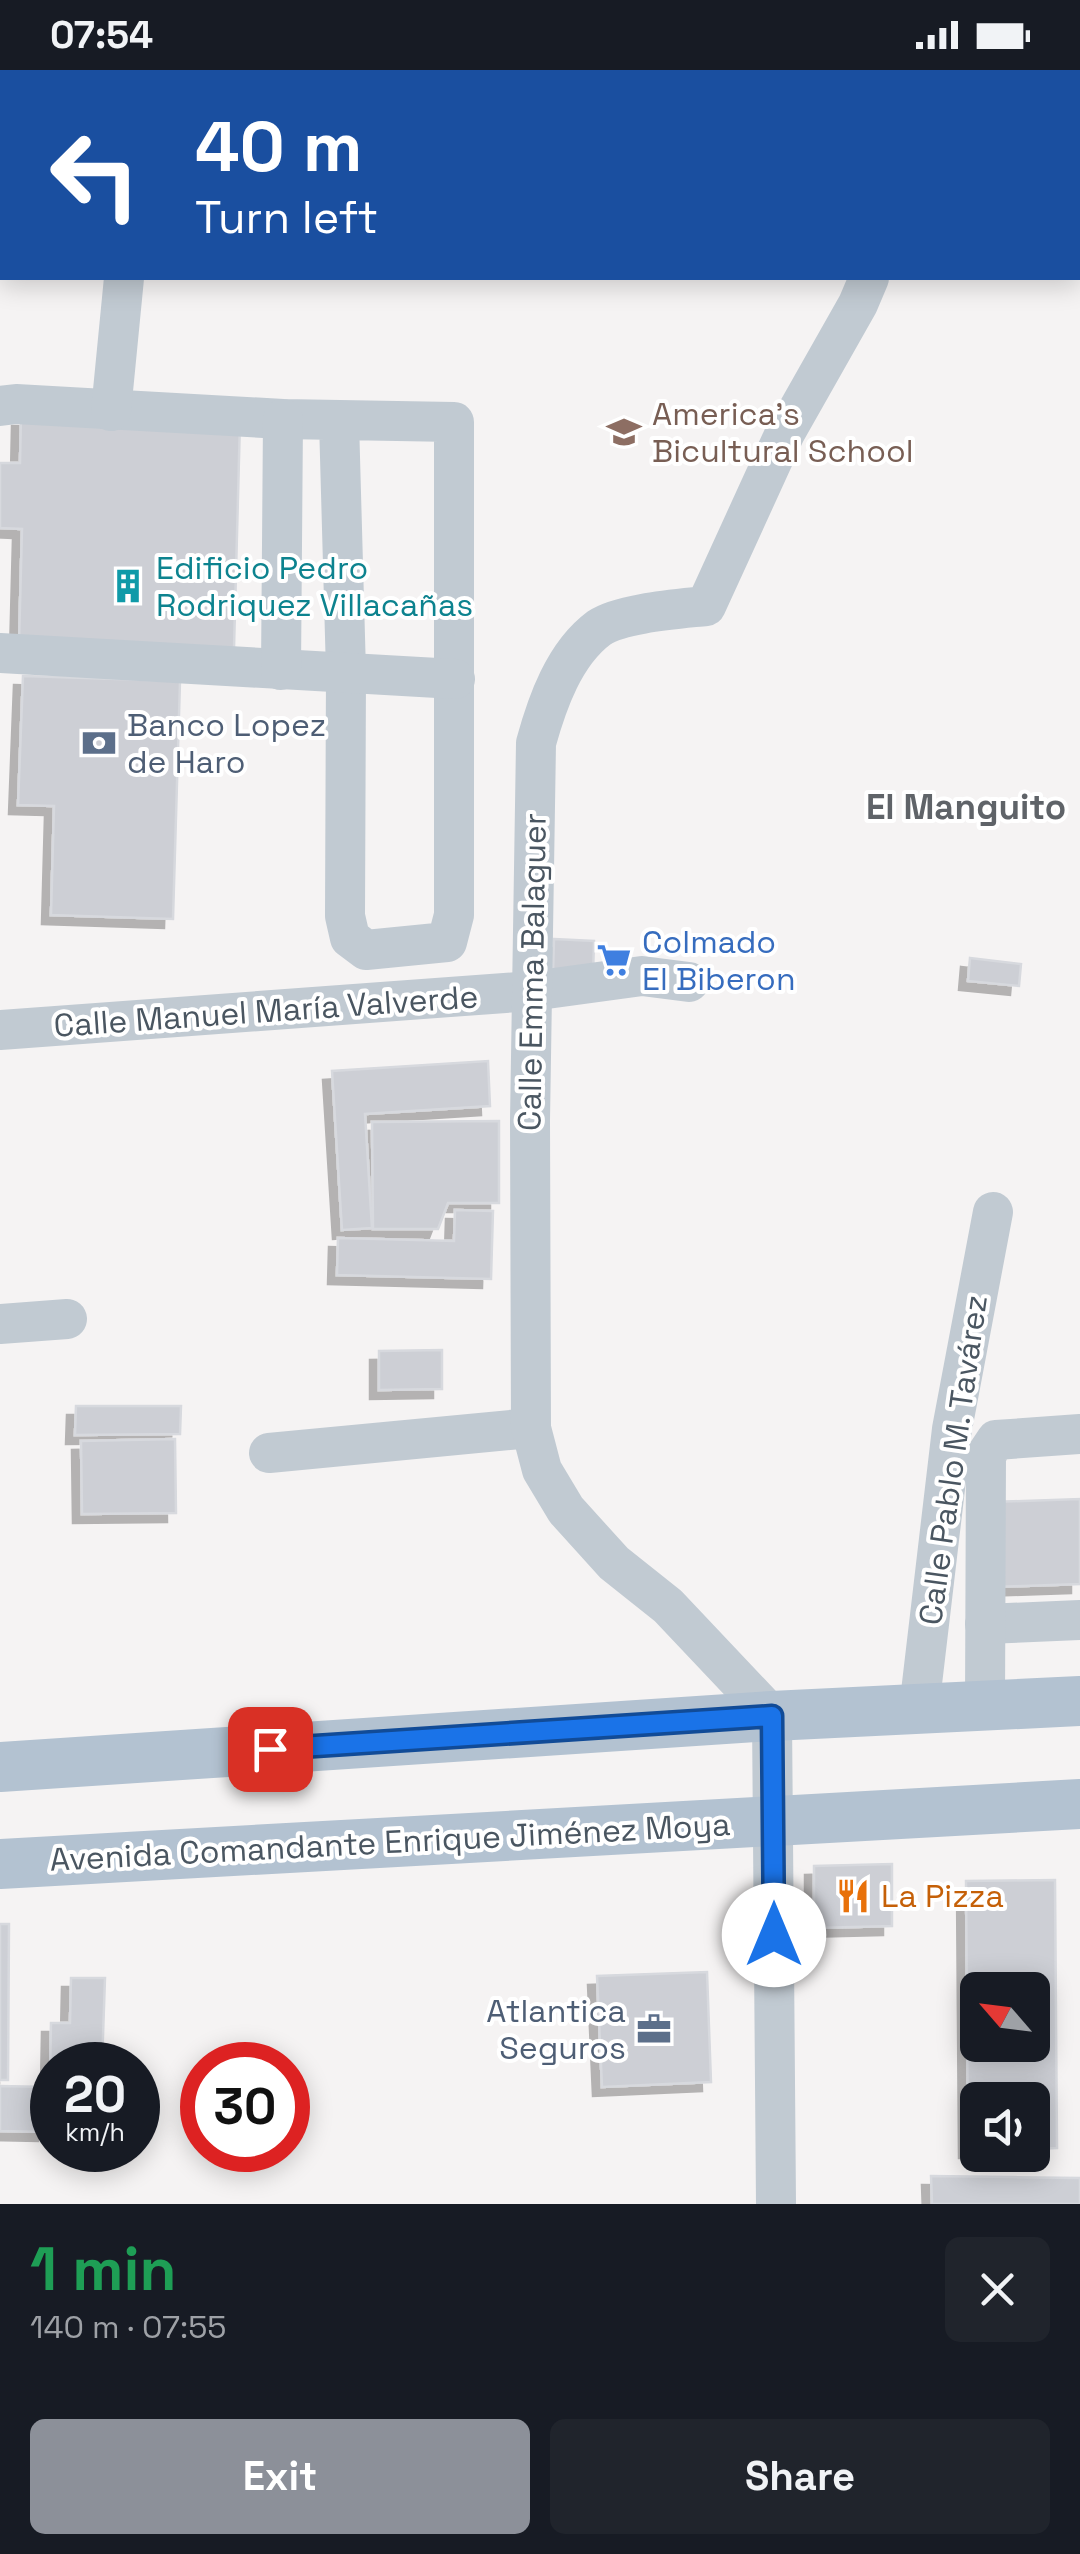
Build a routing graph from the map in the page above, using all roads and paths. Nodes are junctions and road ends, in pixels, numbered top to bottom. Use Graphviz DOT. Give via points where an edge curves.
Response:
graph roads {
  1 [pos="124,280"];
  2 [pos="868,280"];
  3 [pos="0,406"];
  4 [pos="111,411"];
  5 [pos="283,418"];
  6 [pos="339,421"];
  7 [pos="0,653"];
  8 [pos="281,670"];
  9 [pos="346,672"];
  10 [pos="455,680"];
  11 [pos="690,982"];
  12 [pos="532,991"];
  13 [pos="0,1030"];
  14 [pos="994,1212"];
  15 [pos="67,1319"];
  16 [pos="0,1324"];
  17 [pos="530,1428"];
  18 [pos="1080,1434"];
  19 [pos="268,1453"];
  20 [pos="1080,1620"];
  21 [pos="985,1624"];
  22 [pos="1080,1700"];
  23 [pos="985,1706"];
  24 [pos="919,1709"];
  25 [pos="772,1716"];
  26 [pos="0,1767"];
  27 [pos="1080,1804"];
  28 [pos="773,1820"];
  29 [pos="0,1864"];
  30 [pos="776,2204"];
  1 -- 4 [label="street"];
  2 -- 12 [label="street, Calle Emma Balaguer" via="785,433 706,606 600,627 569,662 546,705 536,743"];
  3 -- 4 [label="street"];
  4 -- 5 [label="street"];
  5 -- 6 [label="street"];
  5 -- 8 [label="street"];
  6 -- 9 [label="street"];
  6 -- 10 [label="street" via="454,422"];
  7 -- 8 [label="street"];
  8 -- 9 [label="street"];
  9 -- 10 [label="street"];
  9 -- 10 [label="street" via="344,916 350,938 366,950 448,942 454,915"];
  11 -- 12 [label="street, Calle Manuel María Valverde" via="642,976"];
  12 -- 13 [label="street, Calle Manuel María Valverde"];
  12 -- 17 [label="street, Calle Emma Balaguer"];
  14 -- 24 [label="street, Calle Pablo M. Tavárez" via="952,1429"];
  15 -- 16 [label="street"];
  17 -- 19 [label="street"];
  17 -- 25 [label="street, Calle Emma Balaguer" via="542,1470 566,1510"];
  18 -- 21 [label="street" via="996,1440 986,1455"];
  20 -- 21 [label="street"];
  21 -- 23 [label="street"];
  22 -- 23 [label="main road"];
  23 -- 24 [label="main road"];
  24 -- 25 [label="main road"];
  25 -- 26 [label="main road"];
  25 -- 28 [label="street"];
  27 -- 28 [label="main road, Avenida Comandante Enrique Jiménez Moya"];
  28 -- 29 [label="main road, Avenida Comandante Enrique Jiménez Moya"];
  28 -- 30 [label="street"];
}
